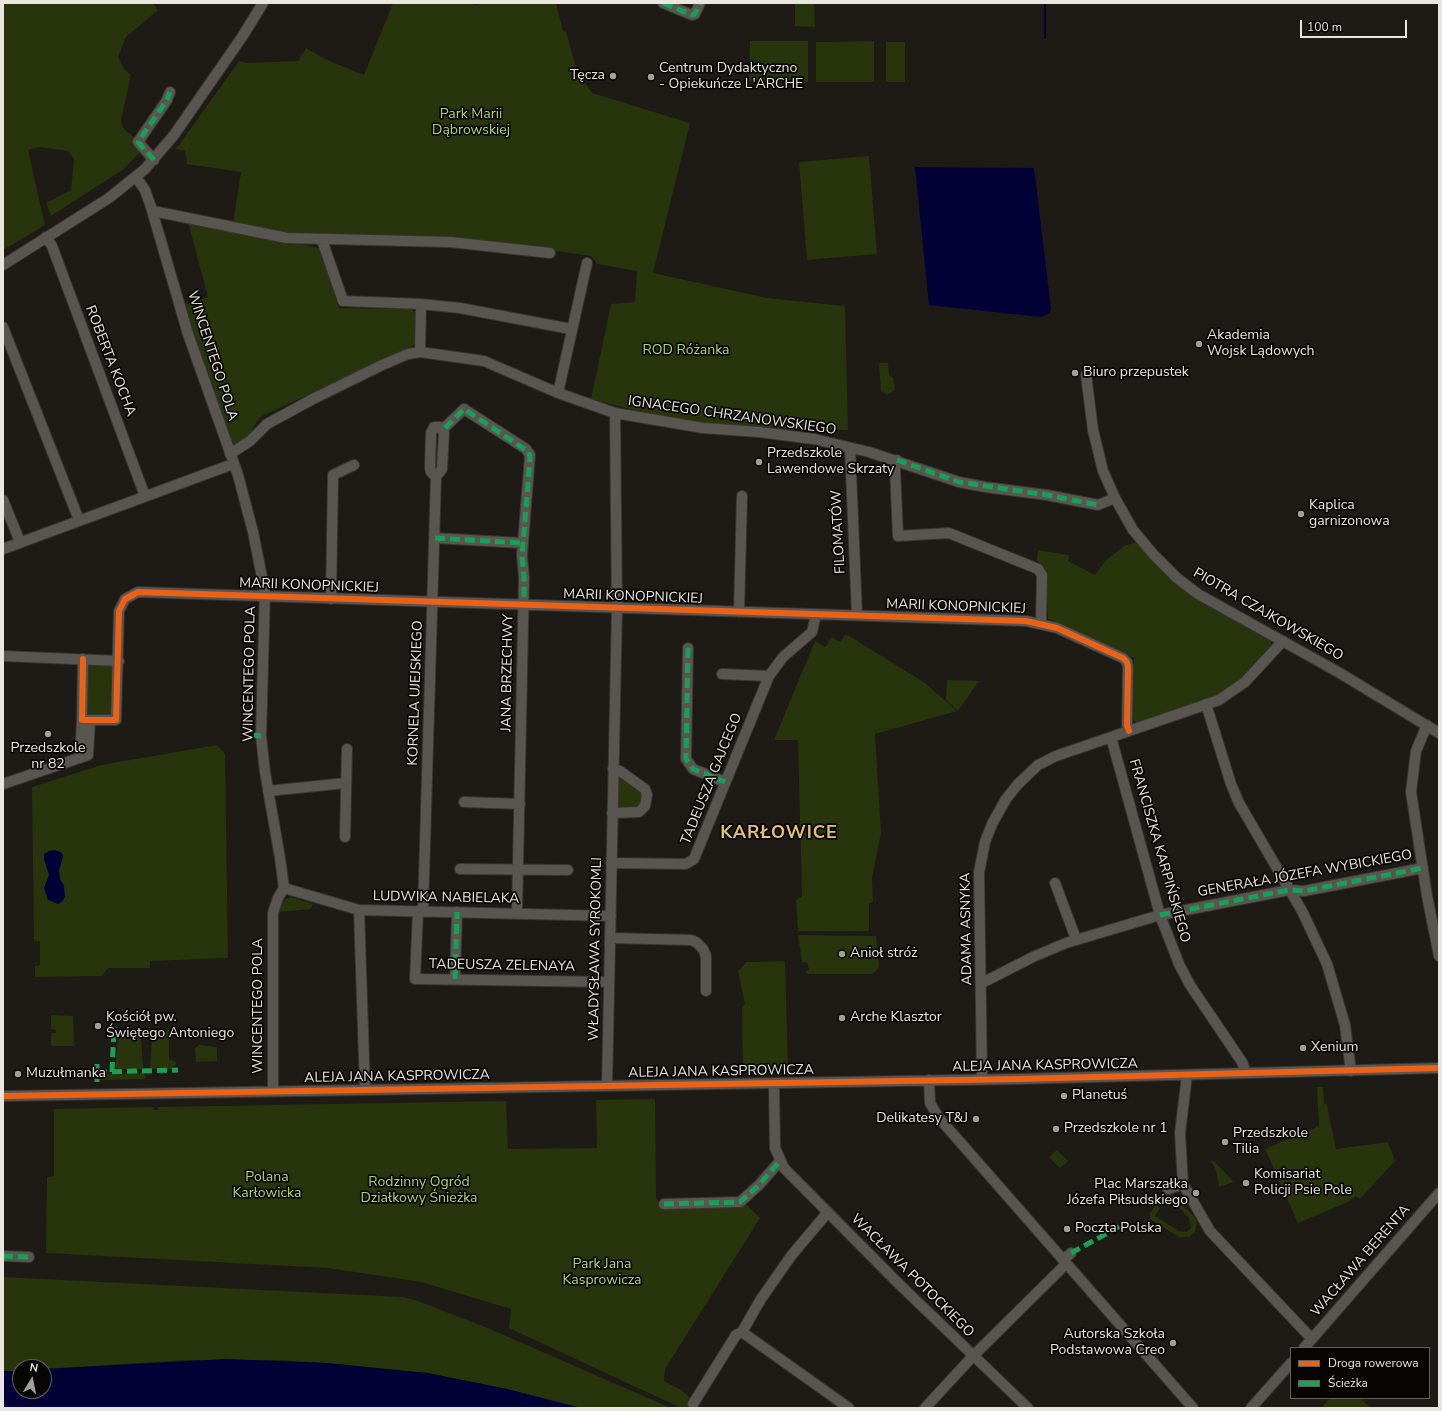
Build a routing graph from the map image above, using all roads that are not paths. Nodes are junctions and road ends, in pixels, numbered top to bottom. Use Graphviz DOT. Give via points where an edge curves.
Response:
graph roads {
  1 [pos="263,3"];
  2 [pos="663,3"];
  3 [pos="700,3"];
  4 [pos="170,92"];
  5 [pos="154,160"];
  6 [pos="136,177"];
  7 [pos="152,211"];
  8 [pos="46,237"];
  9 [pos="322,240"];
  10 [pos="550,253"];
  11 [pos="587,263"];
  12 [pos="3,265"];
  13 [pos="421,304"];
  14 [pos="3,327"];
  15 [pos="571,329"];
  16 [pos="420,352"];
  17 [pos="1086,374"];
  18 [pos="558,393"];
  19 [pos="615,413"];
  20 [pos="443,429"];
  21 [pos="850,448"];
  22 [pos="232,459"];
  23 [pos="897,460"];
  24 [pos="354,465"];
  25 [pos="145,496"];
  26 [pos="742,496"];
  27 [pos="1115,498"];
  28 [pos="3,500"];
  29 [pos="79,520"];
  30 [pos="435,538"];
  31 [pos="20,542"];
  32 [pos="522,543"];
  33 [pos="3,549"];
  34 [pos="265,597"];
  35 [pos="331,599"];
  36 [pos="433,602"];
  37 [pos="524,605"];
  38 [pos="617,608"];
  39 [pos="739,612"];
  40 [pos="816,614"];
  41 [pos="857,615"];
  42 [pos="1041,623"];
  43 [pos="1283,641"];
  44 [pos="688,648"];
  45 [pos="3,656"];
  46 [pos="83,658"];
  47 [pos="119,661"];
  48 [pos="722,674"];
  49 [pos="769,676"];
  50 [pos="1206,704"];
  51 [pos="86,720"];
  52 [pos="1427,725"];
  53 [pos="1129,731"];
  54 [pos="1439,733"];
  55 [pos="1111,737"];
  56 [pos="347,749"];
  57 [pos="613,769"];
  58 [pos="346,782"];
  59 [pos="726,782"];
  60 [pos="3,784"];
  61 [pos="268,791"];
  62 [pos="464,802"];
  63 [pos="520,804"];
  64 [pos="612,813"];
  65 [pos="345,837"];
  66 [pos="612,862"];
  67 [pos="1423,868"];
  68 [pos="460,869"];
  69 [pos="518,870"];
  70 [pos="568,870"];
  71 [pos="1055,883"];
  72 [pos="284,888"];
  73 [pos="1289,890"];
  74 [pos="359,910"];
  75 [pos="421,911"];
  76 [pos="457,912"];
  77 [pos="517,913"];
  78 [pos="1160,915"];
  79 [pos="610,916"];
  80 [pos="610,938"];
  81 [pos="1076,939"];
  82 [pos="1439,956"];
  83 [pos="455,979"];
  84 [pos="609,982"];
  85 [pos="982,983"];
  86 [pos="706,991"];
  87 [pos="1439,1068"];
  88 [pos="1352,1071"];
  89 [pos="1246,1073"];
  90 [pos="1187,1075"];
  91 [pos="982,1079"];
  92 [pos="929,1080"];
  93 [pos="774,1083"];
  94 [pos="607,1086"];
  95 [pos="364,1089"];
  96 [pos="273,1091"];
  97 [pos="3,1096"];
  98 [pos="780,1161"];
  99 [pos="1182,1184"];
  100 [pos="1168,1189"];
  101 [pos="1439,1193"];
  102 [pos="664,1204"];
  103 [pos="828,1212"];
  104 [pos="1071,1253"];
  105 [pos="3,1256"];
  106 [pos="29,1257"];
  107 [pos="1064,1262"];
  108 [pos="742,1332"];
  109 [pos="1312,1339"];
  110 [pos="1305,1347"];
  111 [pos="973,1356"];
  112 [pos="1290,1364"];
  113 [pos="693,1404"];
  114 [pos="849,1408"];
  115 [pos="925,1408"];
  116 [pos="1028,1408"];
  117 [pos="1193,1408"];
  118 [pos="1251,1408"];
  1 -- 5 [label="street" via="182,124"];
  2 -- 3 [label="street" via="692,15"];
  4 -- 5 [label="street" via="138,142"];
  5 -- 6 [label="street"];
  6 -- 7 [label="street, WINCENTEGO POLA" via="145,190"];
  6 -- 8 [label="street" via="109,198"];
  7 -- 9 [label="street" via="274,236"];
  7 -- 22 [label="street, WINCENTEGO POLA" via="188,334"];
  8 -- 12 [label="street"];
  8 -- 25 [label="street, ROBERTA KOCHA" via="52,246"];
  9 -- 10 [label="street" via="450,242"];
  9 -- 13 [label="street" via="343,301"];
  11 -- 15 [label="street"];
  13 -- 15 [label="street" via="460,308"];
  13 -- 16 [label="street"];
  14 -- 29 [label="street"];
  15 -- 18 [label="street"];
  16 -- 18 [label="street, IGNACEGO CHRZANOWSKIEGO" via="484,361"];
  16 -- 22 [label="street, IGNACEGO CHRZANOWSKIEGO" via="408,354 380,366 313,398 267,424"];
  17 -- 27 [label="street, PIOTRA CZAJKOWSKIEGO" via="1099,457"];
  18 -- 19 [label="street, IGNACEGO CHRZANOWSKIEGO"];
  19 -- 21 [label="street, IGNACEGO CHRZANOWSKIEGO" via="703,428 814,439"];
  19 -- 38 [label="street, WŁADYSŁAWA SYROKOMLI"];
  20 -- 30 [label="street, KORNELA UJEJSKIEGO" via="434,427 431,433 430,468 436,477"];
  20 -- 32 [label="street, JANA BRZECHWY" via="464,409 529,452"];
  21 -- 23 [label="street, IGNACEGO CHRZANOWSKIEGO"];
  21 -- 41 [label="street, FILOMATÓW"];
  22 -- 25 [label="street, IGNACEGO CHRZANOWSKIEGO"];
  22 -- 34 [label="street, WINCENTEGO POLA" via="253,532"];
  23 -- 27 [label="street, IGNACEGO CHRZANOWSKIEGO" via="959,482 985,487 1098,505"];
  23 -- 42 [label="street" via="895,469 898,536 949,533 1038,569 1042,575"];
  24 -- 35 [label="street" via="333,475"];
  25 -- 29 [label="street, IGNACEGO CHRZANOWSKIEGO"];
  26 -- 39 [label="street"];
  27 -- 43 [label="street, PIOTRA CZAJKOWSKIEGO" via="1136,535 1177,578 1198,594"];
  28 -- 31 [label="street"];
  29 -- 31 [label="street, IGNACEGO CHRZANOWSKIEGO"];
  30 -- 32 [label="street"];
  30 -- 36 [label="street, KORNELA UJEJSKIEGO"];
  31 -- 33 [label="street, IGNACEGO CHRZANOWSKIEGO"];
  32 -- 37 [label="street, JANA BRZECHWY"];
  34 -- 35 [label="street, MARII KONOPNICKIEJ"];
  34 -- 47 [label="street, MARII KONOPNICKIEJ" via="138,592 130,595 119,611"];
  34 -- 61 [label="street, WINCENTEGO POLA" via="261,736"];
  35 -- 36 [label="street, MARII KONOPNICKIEJ"];
  36 -- 37 [label="street, MARII KONOPNICKIEJ"];
  36 -- 75 [label="street, KORNELA UJEJSKIEGO"];
  37 -- 38 [label="street, MARII KONOPNICKIEJ"];
  37 -- 63 [label="street, JANA BRZECHWY"];
  38 -- 39 [label="street, MARII KONOPNICKIEJ"];
  38 -- 57 [label="street, WŁADYSŁAWA SYROKOMLI"];
  39 -- 40 [label="street, MARII KONOPNICKIEJ"];
  40 -- 41 [label="street, MARII KONOPNICKIEJ"];
  40 -- 49 [label="street, TADEUSZA GAJCEGO" via="812,632 782,657"];
  41 -- 42 [label="street, MARII KONOPNICKIEJ"];
  42 -- 53 [label="street, MARII KONOPNICKIEJ" via="1127,662"];
  43 -- 50 [label="street, ADAMA ASNYKA" via="1246,682 1220,700"];
  43 -- 52 [label="street, PIOTRA CZAJKOWSKIEGO"];
  44 -- 59 [label="street" via="686,759 693,769"];
  45 -- 46 [label="street"];
  46 -- 47 [label="street"];
  46 -- 51 [label="street"];
  47 -- 51 [label="street, MARII KONOPNICKIEJ" via="116,720"];
  48 -- 49 [label="street"];
  49 -- 59 [label="street, TADEUSZA GAJCEGO"];
  50 -- 53 [label="street, ADAMA ASNYKA"];
  50 -- 73 [label="street" via="1228,777 1239,803"];
  51 -- 60 [label="street" via="80,758"];
  52 -- 54 [label="street, PIOTRA CZAJKOWSKIEGO"];
  52 -- 67 [label="street" via="1416,751 1411,792"];
  53 -- 55 [label="street, ADAMA ASNYKA"];
  55 -- 78 [label="street, FRANCISZKA KARPIŃSKIEGO"];
  55 -- 85 [label="street, ADAMA ASNYKA" via="1056,756 1038,766 1006,799 992,824 985,842 979,872"];
  56 -- 58 [label="street"];
  57 -- 64 [label="street, WŁADYSŁAWA SYROKOMLI"];
  57 -- 64 [label="street" via="620,771 645,789 646,795 645,806 639,812"];
  58 -- 61 [label="street"];
  58 -- 65 [label="street"];
  59 -- 66 [label="street, TADEUSZA GAJCEGO" via="694,859 686,864"];
  61 -- 72 [label="street, WINCENTEGO POLA"];
  62 -- 63 [label="street"];
  63 -- 69 [label="street, JANA BRZECHWY"];
  64 -- 66 [label="street, WŁADYSŁAWA SYROKOMLI"];
  66 -- 79 [label="street, WŁADYSŁAWA SYROKOMLI"];
  67 -- 73 [label="street, GENERAŁA JÓZEFA WYBICKIEGO" via="1304,890"];
  67 -- 82 [label="street"];
  68 -- 69 [label="street"];
  69 -- 70 [label="street"];
  69 -- 77 [label="street, JANA BRZECHWY"];
  71 -- 81 [label="street"];
  72 -- 74 [label="street, LUDWIKA NABIELAKA"];
  72 -- 96 [label="street, WINCENTEGO POLA" via="273,913"];
  73 -- 78 [label="street, GENERAŁA JÓZEFA WYBICKIEGO"];
  73 -- 88 [label="street" via="1314,933 1337,994 1346,1025"];
  74 -- 75 [label="street, LUDWIKA NABIELAKA"];
  74 -- 95 [label="street"];
  75 -- 76 [label="street, LUDWIKA NABIELAKA"];
  75 -- 83 [label="street, TADEUSZA ZELENAYA" via="415,979"];
  76 -- 77 [label="street, LUDWIKA NABIELAKA"];
  76 -- 83 [label="street"];
  77 -- 79 [label="street, LUDWIKA NABIELAKA"];
  78 -- 81 [label="street, GENERAŁA JÓZEFA WYBICKIEGO"];
  78 -- 89 [label="street, FRANCISZKA KARPIŃSKIEGO" via="1190,985 1242,1062"];
  79 -- 80 [label="street, WŁADYSŁAWA SYROKOMLI"];
  80 -- 84 [label="street, WŁADYSŁAWA SYROKOMLI"];
  80 -- 86 [label="street" via="696,942 706,956"];
  81 -- 85 [label="street, GENERAŁA JÓZEFA WYBICKIEGO" via="1033,956"];
  83 -- 84 [label="street, TADEUSZA ZELENAYA"];
  84 -- 94 [label="street, WŁADYSŁAWA SYROKOMLI"];
  85 -- 91 [label="street, ADAMA ASNYKA"];
  87 -- 88 [label="street, ALEJA JANA KASPROWICZA"];
  88 -- 89 [label="street, ALEJA JANA KASPROWICZA"];
  89 -- 90 [label="street, ALEJA JANA KASPROWICZA"];
  90 -- 91 [label="street, ALEJA JANA KASPROWICZA"];
  90 -- 99 [label="street" via="1180,1133"];
  91 -- 92 [label="street, ALEJA JANA KASPROWICZA"];
  92 -- 93 [label="street, ALEJA JANA KASPROWICZA"];
  92 -- 107 [label="street" via="930,1103 939,1118"];
  93 -- 94 [label="street, ALEJA JANA KASPROWICZA"];
  93 -- 98 [label="street, WACŁAWA POTOCKIEGO" via="775,1148"];
  94 -- 95 [label="street, ALEJA JANA KASPROWICZA"];
  95 -- 96 [label="street, ALEJA JANA KASPROWICZA"];
  96 -- 97 [label="street, ALEJA JANA KASPROWICZA"];
  98 -- 102 [label="street" via="740,1202"];
  98 -- 103 [label="street, WACŁAWA POTOCKIEGO"];
  99 -- 100 [label="street"];
  99 -- 109 [label="street" via="1205,1224"];
  101 -- 109 [label="street, WACŁAWA BERENTA"];
  103 -- 108 [label="street" via="791,1256"];
  103 -- 111 [label="street, WACŁAWA POTOCKIEGO"];
  104 -- 107 [label="street"];
  105 -- 106 [label="street"];
  107 -- 111 [label="street"];
  107 -- 117 [label="street"];
  108 -- 113 [label="street" via="736,1335"];
  108 -- 114 [label="street"];
  109 -- 110 [label="street, WACŁAWA BERENTA"];
  111 -- 115 [label="street"];
  111 -- 116 [label="street, WACŁAWA POTOCKIEGO"];
  112 -- 118 [label="street"];
}
